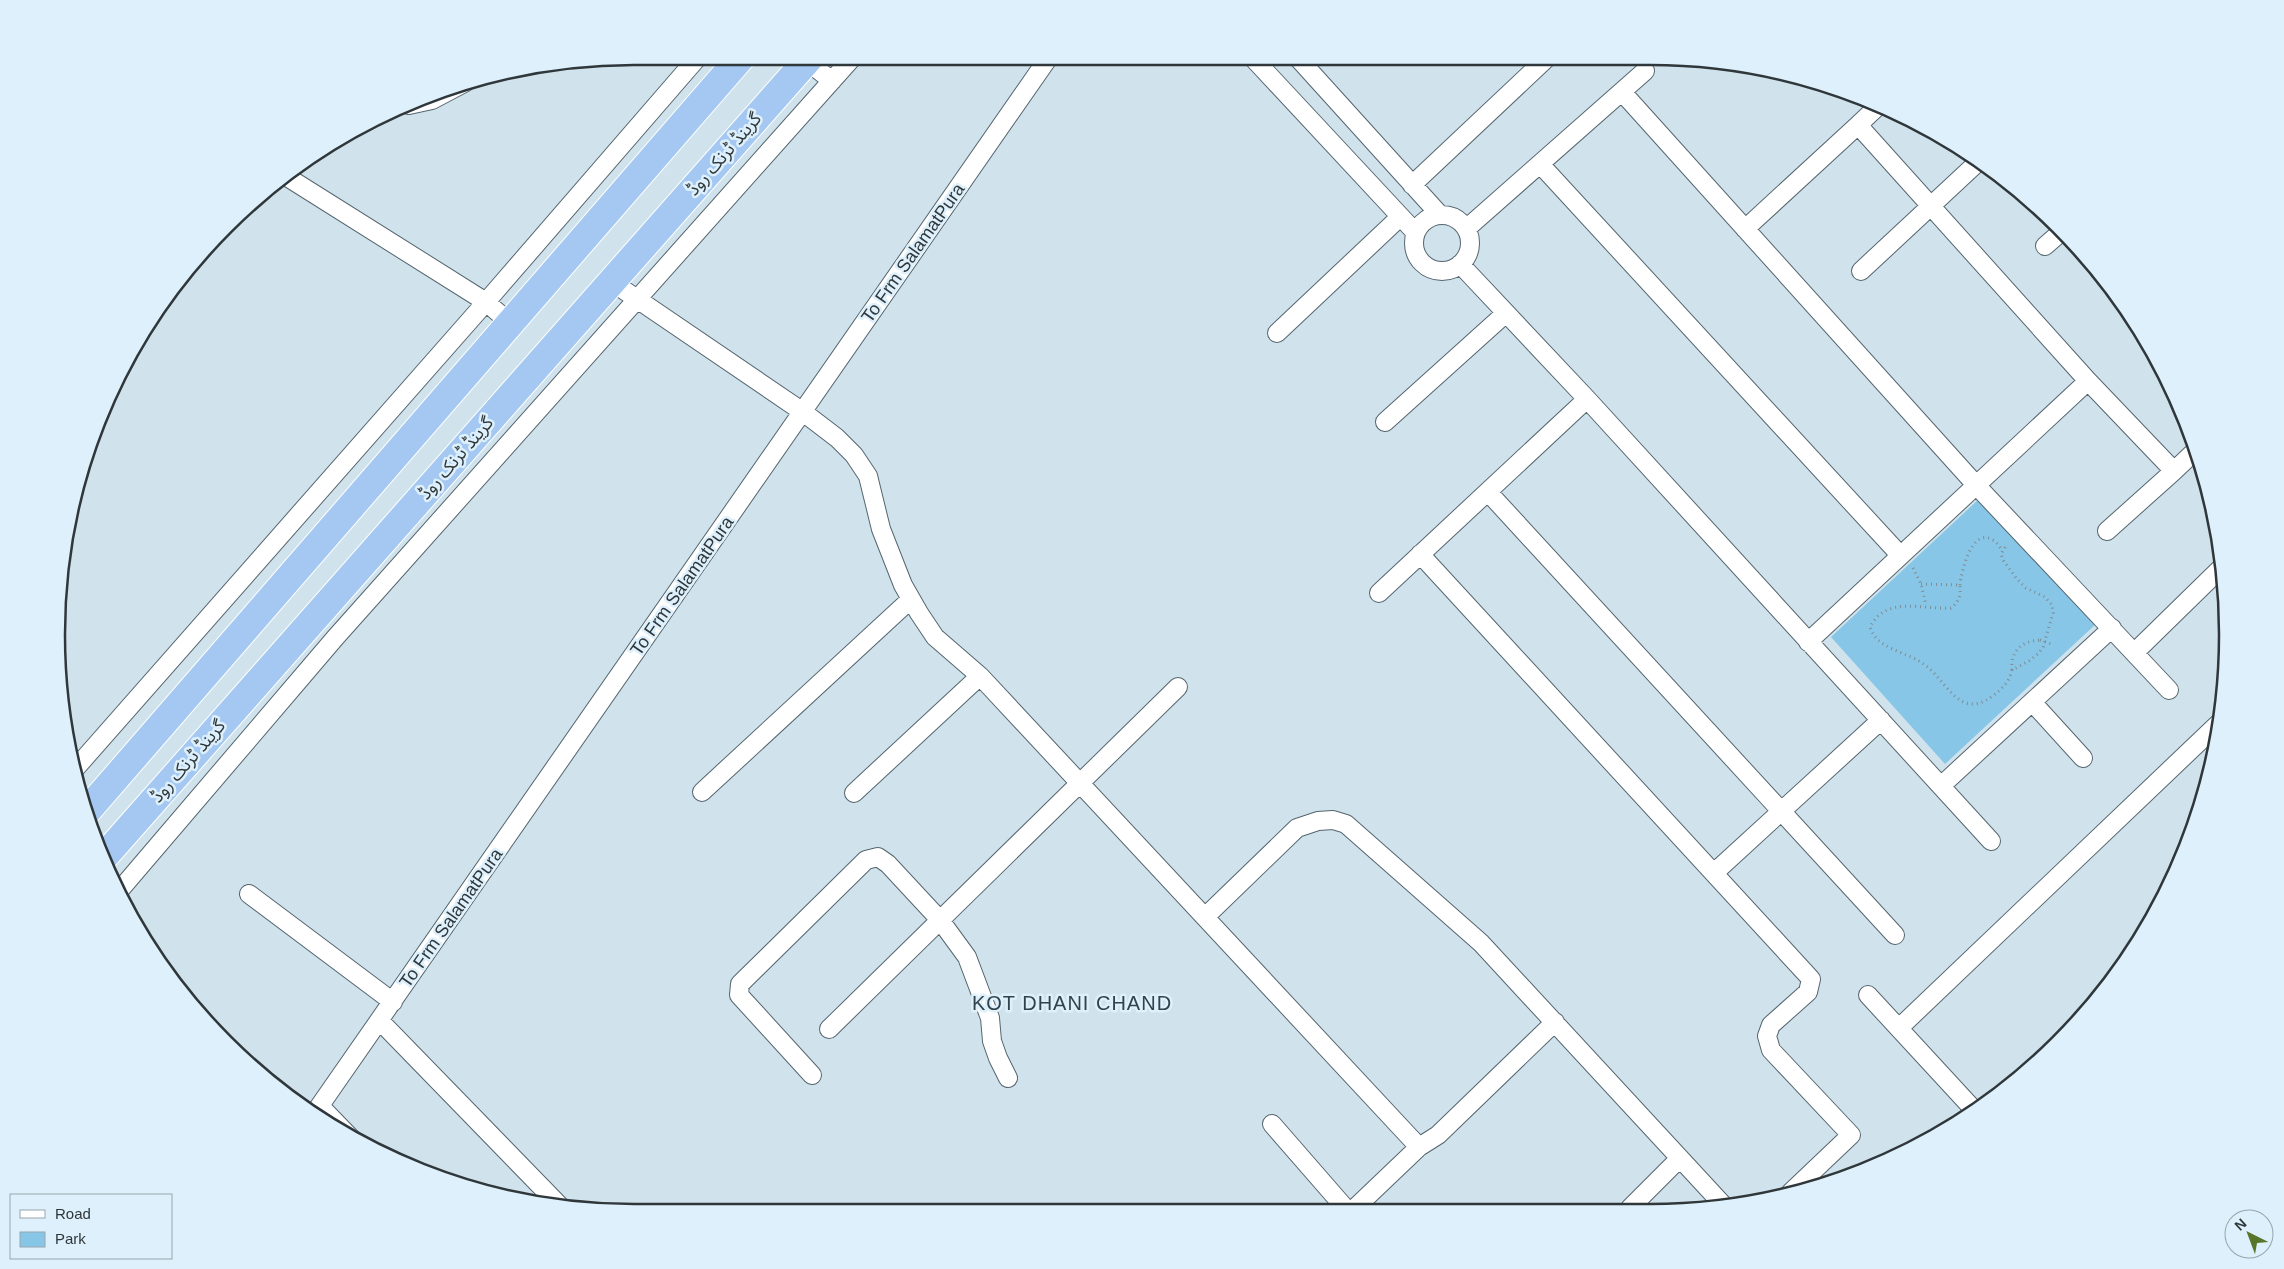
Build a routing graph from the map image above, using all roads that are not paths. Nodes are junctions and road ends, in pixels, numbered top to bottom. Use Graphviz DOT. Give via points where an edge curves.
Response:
graph roads {
  1 [pos="692,65"];
  2 [pos="734,65"];
  3 [pos="804,65"];
  4 [pos="815,65"];
  5 [pos="845,65"];
  6 [pos="1043,65"];
  7 [pos="1259,65"];
  8 [pos="1304,65"];
  9 [pos="1539,65"];
  10 [pos="1645,71"];
  11 [pos="832,81"];
  12 [pos="1622,92"];
  13 [pos="1873,111"];
  14 [pos="1858,125"];
  15 [pos="1540,164"];
  16 [pos="1973,166"];
  17 [pos="292,180"];
  18 [pos="1412,184"];
  19 [pos="1930,206"];
  20 [pos="1440,215"];
  21 [pos="1400,216"];
  22 [pos="1466,229"];
  23 [pos="1746,229"];
  24 [pos="1415,232"];
  25 [pos="2056,236"];
  26 [pos="2045,246"];
  27 [pos="1460,264"];
  28 [pos="1861,271"];
  29 [pos="612,282"];
  30 [pos="638,299"];
  31 [pos="486,302"];
  32 [pos="1506,313"];
  33 [pos="510,323"];
  34 [pos="1278,333"];
  35 [pos="2088,381"];
  36 [pos="1588,399"];
  37 [pos="803,412"];
  38 [pos="1385,422"];
  39 [pos="2190,455"];
  40 [pos="2174,471"];
  41 [pos="1976,485"];
  42 [pos="1488,492"];
  43 [pos="2107,531"];
  44 [pos="1420,554"];
  45 [pos="1900,555"];
  46 [pos="2215,572"];
  47 [pos="1379,593"];
  48 [pos="911,599"];
  49 [pos="314,619"];
  50 [pos="2112,628"];
  51 [pos="335,638"];
  52 [pos="1808,642"];
  53 [pos="2134,652"];
  54 [pos="980,676"];
  55 [pos="1178,687"];
  56 [pos="2169,690"];
  57 [pos="2033,703"];
  58 [pos="1881,720"];
  59 [pos="2210,731"];
  60 [pos="2083,758"];
  61 [pos="80,763"];
  62 [pos="1081,783"];
  63 [pos="1942,785"];
  64 [pos="702,792"];
  65 [pos="854,793"];
  66 [pos="91,806"];
  67 [pos="1781,810"];
  68 [pos="1991,841"];
  69 [pos="108,852"];
  70 [pos="1715,872"];
  71 [pos="124,885"];
  72 [pos="249,894"];
  73 [pos="1205,917"];
  74 [pos="940,920"];
  75 [pos="1895,935"];
  76 [pos="1868,995"];
  77 [pos="393,1002"];
  78 [pos="380,1020"];
  79 [pos="1554,1022"];
  80 [pos="1899,1028"];
  81 [pos="829,1029"];
  82 [pos="812,1075"];
  83 [pos="1008,1078"];
  84 [pos="1970,1105"];
  85 [pos="318,1108"];
  86 [pos="1272,1124"];
  87 [pos="1419,1147"];
  88 [pos="1680,1158"];
  89 [pos="1799,1184"];
  90 [pos="552,1198"];
  91 [pos="1718,1200"];
  92 [pos="1342,1204"];
  93 [pos="1359,1204"];
  94 [pos="1634,1204"];
  1 -- 31 [label="street"];
  2 -- 33 [label="highway"];
  3 -- 29 [label="highway, گرینڈ ٹرنک روڈ"];
  4 -- 11 [label="street"];
  5 -- 11 [label="street"];
  6 -- 37 [label="street, To Frm SalamatPura"];
  7 -- 21 [label="street"];
  8 -- 18 [label="street"];
  9 -- 18 [label="street"];
  10 -- 12 [label="street"];
  11 -- 30 [label="street"];
  12 -- 15 [label="street"];
  12 -- 23 [label="street"];
  13 -- 14 [label="street"];
  14 -- 19 [label="street"];
  14 -- 23 [label="street"];
  15 -- 22 [label="street"];
  15 -- 45 [label="street"];
  16 -- 19 [label="street"];
  17 -- 31 [label="street"];
  18 -- 20 [label="street"];
  19 -- 28 [label="street"];
  19 -- 35 [label="street"];
  20 -- 22 [label="street" via="1455,218"];
  20 -- 24 [label="street" via="1426,220"];
  21 -- 24 [label="street"];
  21 -- 34 [label="street"];
  22 -- 27 [label="street" via="1469,248"];
  23 -- 41 [label="street"];
  24 -- 27 [label="street" via="1414,250 1425,265 1443,271"];
  25 -- 26 [label="street"];
  27 -- 32 [label="street"];
  29 -- 30 [label="street"];
  29 -- 49 [label="highway, گرینڈ ٹرنک روڈ"];
  30 -- 37 [label="street"];
  30 -- 51 [label="street"];
  31 -- 33 [label="street"];
  31 -- 61 [label="street"];
  32 -- 36 [label="street"];
  32 -- 38 [label="street"];
  33 -- 66 [label="highway"];
  35 -- 40 [label="street"];
  35 -- 41 [label="street"];
  36 -- 42 [label="street"];
  36 -- 52 [label="street"];
  37 -- 48 [label="street" via="837,438 868,476 881,529"];
  37 -- 77 [label="street, To Frm SalamatPura"];
  39 -- 40 [label="street"];
  40 -- 43 [label="street"];
  41 -- 45 [label="street"];
  41 -- 50 [label="street"];
  42 -- 44 [label="street"];
  42 -- 67 [label="street"];
  44 -- 47 [label="street"];
  44 -- 70 [label="street"];
  45 -- 52 [label="street"];
  46 -- 53 [label="street"];
  48 -- 54 [label="street" via="935,638"];
  48 -- 64 [label="street"];
  49 -- 51 [label="street"];
  49 -- 69 [label="highway, گرینڈ ٹرنک روڈ"];
  50 -- 53 [label="street"];
  50 -- 57 [label="street"];
  51 -- 71 [label="street"];
  52 -- 58 [label="street"];
  53 -- 56 [label="street"];
  54 -- 62 [label="street"];
  54 -- 65 [label="street"];
  55 -- 62 [label="street"];
  57 -- 60 [label="street"];
  57 -- 63 [label="street"];
  58 -- 63 [label="street"];
  58 -- 67 [label="street"];
  59 -- 80 [label="street"];
  62 -- 73 [label="street"];
  62 -- 74 [label="street"];
  63 -- 68 [label="street"];
  67 -- 70 [label="street"];
  67 -- 75 [label="street"];
  70 -- 89 [label="street" via="1811,979 1808,992 1771,1025 1767,1036 1771,1050 1852,1135"];
  72 -- 77 [label="street"];
  73 -- 79 [label="street" via="1297,828 1333,820 1346,824 1481,942"];
  73 -- 87 [label="street"];
  74 -- 81 [label="street"];
  74 -- 82 [label="street" via="888,864 878,857 866,860 740,984 739,995"];
  74 -- 83 [label="street" via="967,957 990,1018 995,1049"];
  76 -- 80 [label="street"];
  77 -- 78 [label="street, To Frm SalamatPura"];
  78 -- 85 [label="street, To Frm SalamatPura"];
  78 -- 90 [label="street"];
  79 -- 87 [label="street" via="1438,1135"];
  79 -- 88 [label="street"];
  80 -- 84 [label="street"];
  86 -- 92 [label="street"];
  87 -- 93 [label="street"];
  88 -- 91 [label="street"];
  88 -- 94 [label="street"];
}
